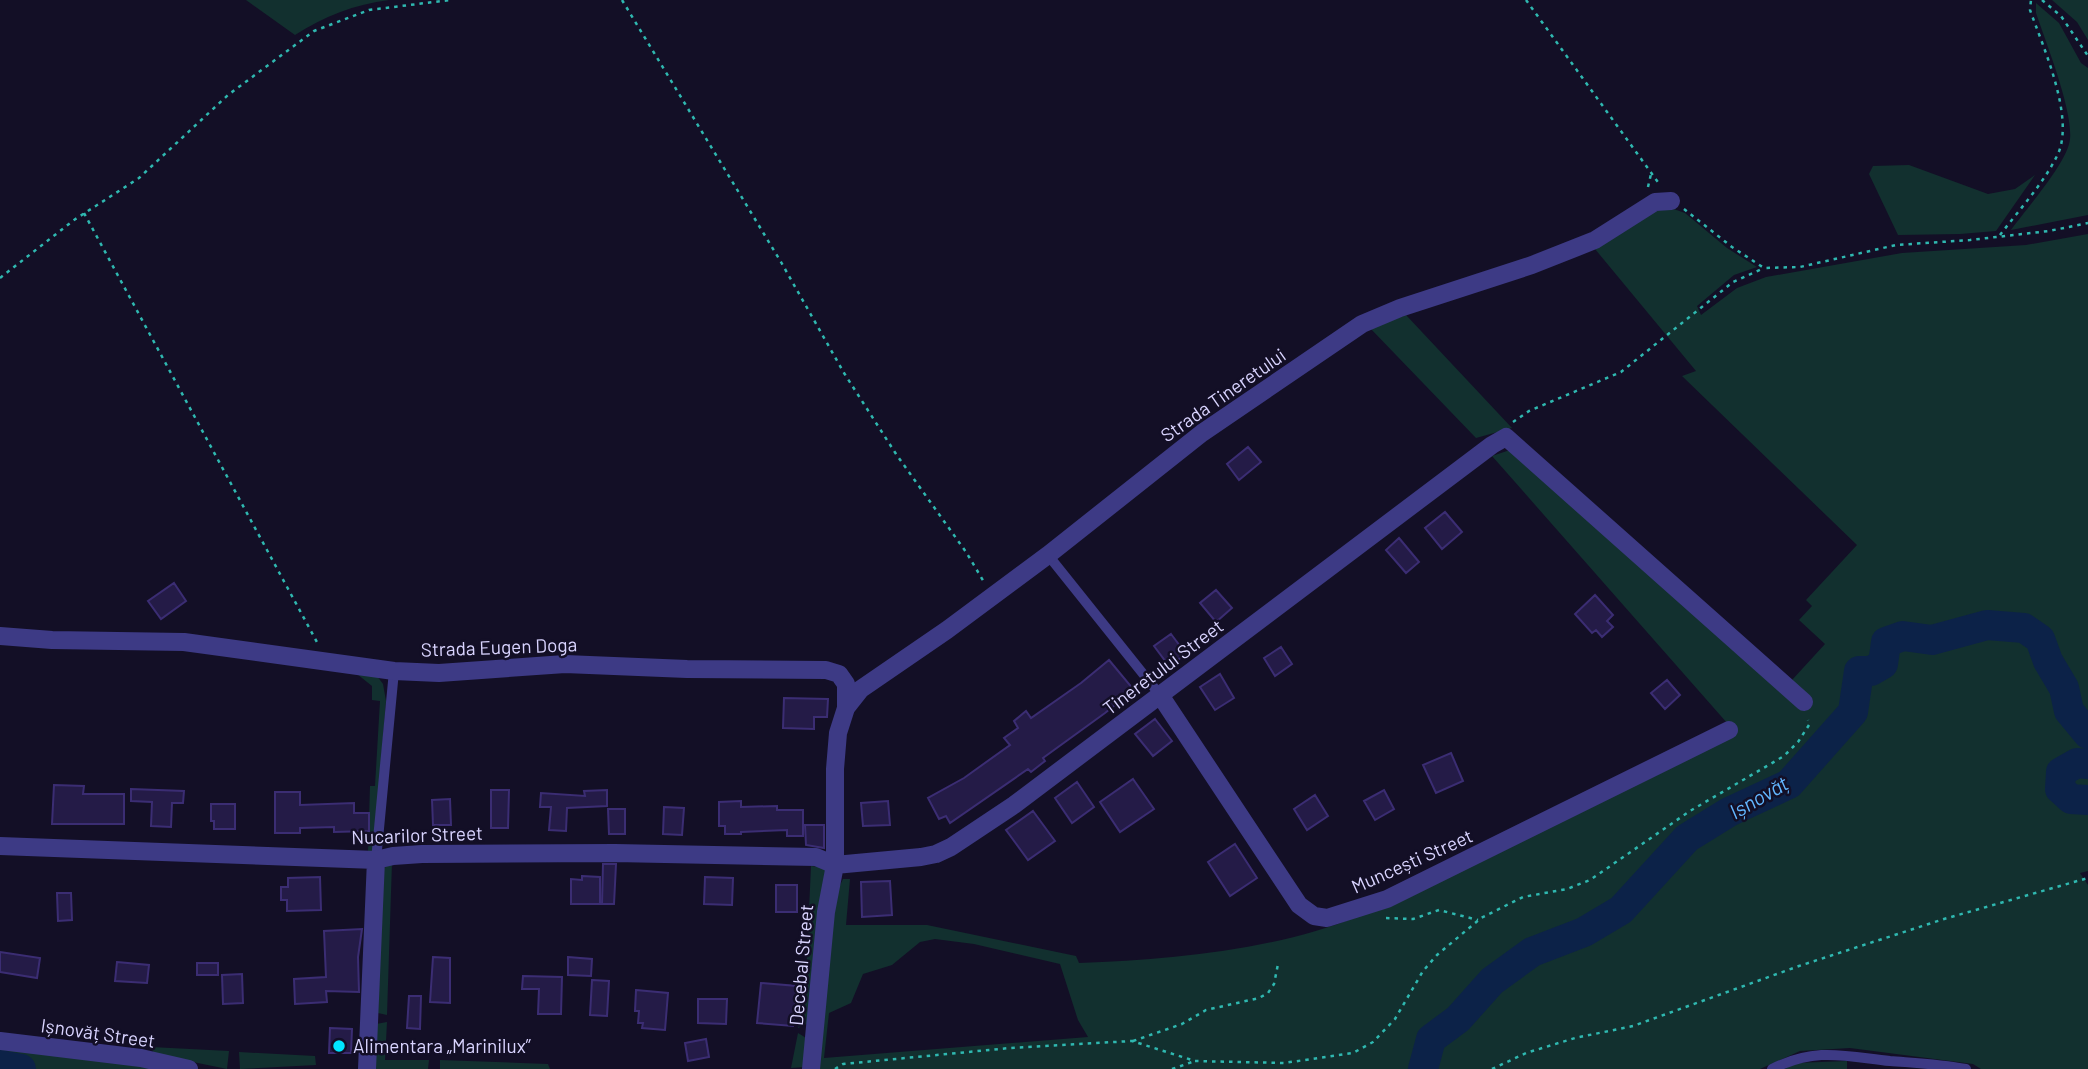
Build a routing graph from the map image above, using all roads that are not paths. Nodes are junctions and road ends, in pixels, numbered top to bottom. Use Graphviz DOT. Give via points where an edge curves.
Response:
graph roads {
  1 [pos="1671,201"];
  2 [pos="1048,555"];
  3 [pos="0,636"];
  4 [pos="394,671"];
  5 [pos="1160,695"];
  6 [pos="1804,702"];
  7 [pos="846,708"];
  8 [pos="1729,730"];
  9 [pos="0,846"];
  10 [pos="376,860"];
  11 [pos="835,865"];
  12 [pos="0,1041"];
  13 [pos="190,1069"];
  14 [pos="368,1069"];
  15 [pos="811,1069"];
  16 [pos="1772,1069"];
  17 [pos="1966,1069"];
  1 -- 2 [label="street, Strada Tineretului" via="1656,202 1595,240 1362,324 1202,433"];
  2 -- 5 [label="lane"];
  2 -- 7 [label="street, Strada Tineretului" via="860,689"];
  3 -- 4 [label="street, Strada Eugen Doga" via="184,642"];
  4 -- 7 [label="street, Strada Eugen Doga" via="439,673 565,664 826,670 839,674 845,684"];
  4 -- 10 [label="lane"];
  5 -- 6 [label="street, Tineretului Street" via="1506,437"];
  5 -- 8 [label="street, Muncești Street" via="1299,905 1314,916 1328,918 1387,899"];
  5 -- 11 [label="street, Tineretului Street" via="1014,805 944,850 921,858"];
  7 -- 11 [label="street, Decebal Street" via="835,769"];
  9 -- 10 [label="street, Nucarilor Street"];
  10 -- 11 [label="street, Nucarilor Street" via="422,854 615,853 816,857"];
  10 -- 14 [label="street"];
  11 -- 15 [label="street, Decebal Street"];
  12 -- 13 [label="street, Ișnovăț Street" via="141,1058"];
  16 -- 17 [label="lane" via="1793,1059 1822,1054"];
}
